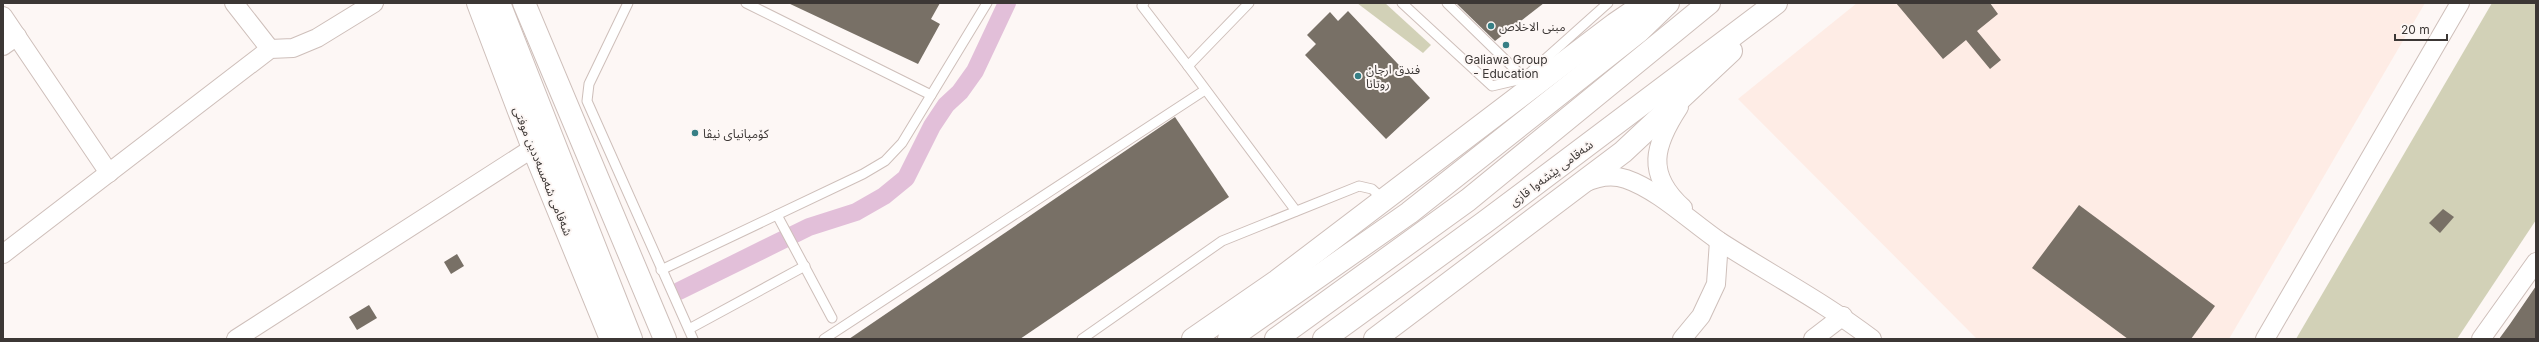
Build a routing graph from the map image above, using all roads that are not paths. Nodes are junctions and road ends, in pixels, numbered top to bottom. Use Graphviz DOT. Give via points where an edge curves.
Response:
graph roads {
  1 [pos="234,3"];
  2 [pos="374,3"];
  3 [pos="478,3"];
  4 [pos="499,3"];
  5 [pos="524,3"];
  6 [pos="628,3"];
  7 [pos="746,3"];
  8 [pos="986,3"];
  9 [pos="1144,3"];
  10 [pos="1249,3"];
  11 [pos="1402,3"];
  12 [pos="1447,3"];
  13 [pos="1608,3"];
  14 [pos="1646,3"];
  15 [pos="1668,3"];
  16 [pos="1709,3"];
  17 [pos="1776,3"];
  18 [pos="1783,3"];
  19 [pos="2460,3"];
  20 [pos="3,16"];
  21 [pos="10,41"];
  22 [pos="270,49"];
  23 [pos="1188,66"];
  24 [pos="1546,76"];
  25 [pos="1524,78"];
  26 [pos="1205,90"];
  27 [pos="1690,91"];
  28 [pos="931,95"];
  29 [pos="533,148"];
  30 [pos="109,173"];
  31 [pos="1576,187"];
  32 [pos="1384,200"];
  33 [pos="1296,211"];
  34 [pos="778,215"];
  35 [pos="1719,241"];
  36 [pos="3,254"];
  37 [pos="2536,262"];
  38 [pos="805,266"];
  39 [pos="661,270"];
  40 [pos="1843,316"];
  41 [pos="832,318"];
  42 [pos="689,330"];
  43 [pos="236,339"];
  44 [pos="611,339"];
  45 [pos="631,339"];
  46 [pos="665,339"];
  47 [pos="693,339"];
  48 [pos="824,339"];
  49 [pos="1082,339"];
  50 [pos="1193,339"];
  51 [pos="1229,339"];
  52 [pos="1276,339"];
  53 [pos="1324,339"];
  54 [pos="1375,339"];
  55 [pos="1682,339"];
  56 [pos="1813,339"];
  57 [pos="1872,339"];
  58 [pos="2265,339"];
  59 [pos="2481,339"];
  1 -- 22 [label="street"];
  2 -- 22 [label="street" via="317,38 294,48"];
  3 -- 29 [label="main road, شەقامی شەمسەددین موفتی"];
  4 -- 45 [label="main road, شەقامی شەمسەددین موفتی"];
  5 -- 46 [label="main road"];
  6 -- 39 [label="lane" via="589,84 587,101"];
  7 -- 28 [label="lane"];
  8 -- 28 [label="lane"];
  9 -- 23 [label="lane" via="1142,6"];
  10 -- 23 [label="lane"];
  11 -- 25 [label="lane" via="1492,86"];
  12 -- 25 [label="lane"];
  13 -- 25 [label="lane"];
  14 -- 24 [label="main road"];
  15 -- 51 [label="main road" via="1633,35 1409,213"];
  16 -- 52 [label="main road" via="1468,200"];
  17 -- 53 [label="main road, شەقامی پێشەوا قازی" via="1485,222"];
  18 -- 27 [label="main road"];
  19 -- 58 [label="street"];
  20 -- 21 [label="street"];
  21 -- 30 [label="street"];
  22 -- 30 [label="street"];
  23 -- 26 [label="lane"];
  24 -- 25 [label="lane"];
  24 -- 32 [label="main road"];
  26 -- 33 [label="lane"];
  26 -- 48 [label="lane"];
  27 -- 31 [label="main road" via="1622,152"];
  27 -- 35 [label="street" via="1658,144 1659,170 1664,184 1677,203"];
  28 -- 34 [label="lane" via="902,143 885,162"];
  29 -- 43 [label="street"];
  29 -- 44 [label="main road, شەقامی شەمسەددین موفتی"];
  30 -- 36 [label="street"];
  31 -- 35 [label="street" via="1601,177 1624,178 1642,186"];
  31 -- 54 [label="main road"];
  32 -- 33 [label="lane" via="1372,189 1359,186"];
  32 -- 50 [label="main road" via="1277,281"];
  33 -- 49 [label="lane" via="1235,235 1210,248"];
  34 -- 38 [label="lane"];
  34 -- 39 [label="lane"];
  35 -- 40 [label="street"];
  35 -- 55 [label="street" via="1716,284 1701,316"];
  37 -- 59 [label="street"];
  38 -- 41 [label="lane"];
  38 -- 42 [label="lane"];
  39 -- 42 [label="lane"];
  40 -- 56 [label="street"];
  40 -- 57 [label="street"];
  42 -- 47 [label="lane"];
}
